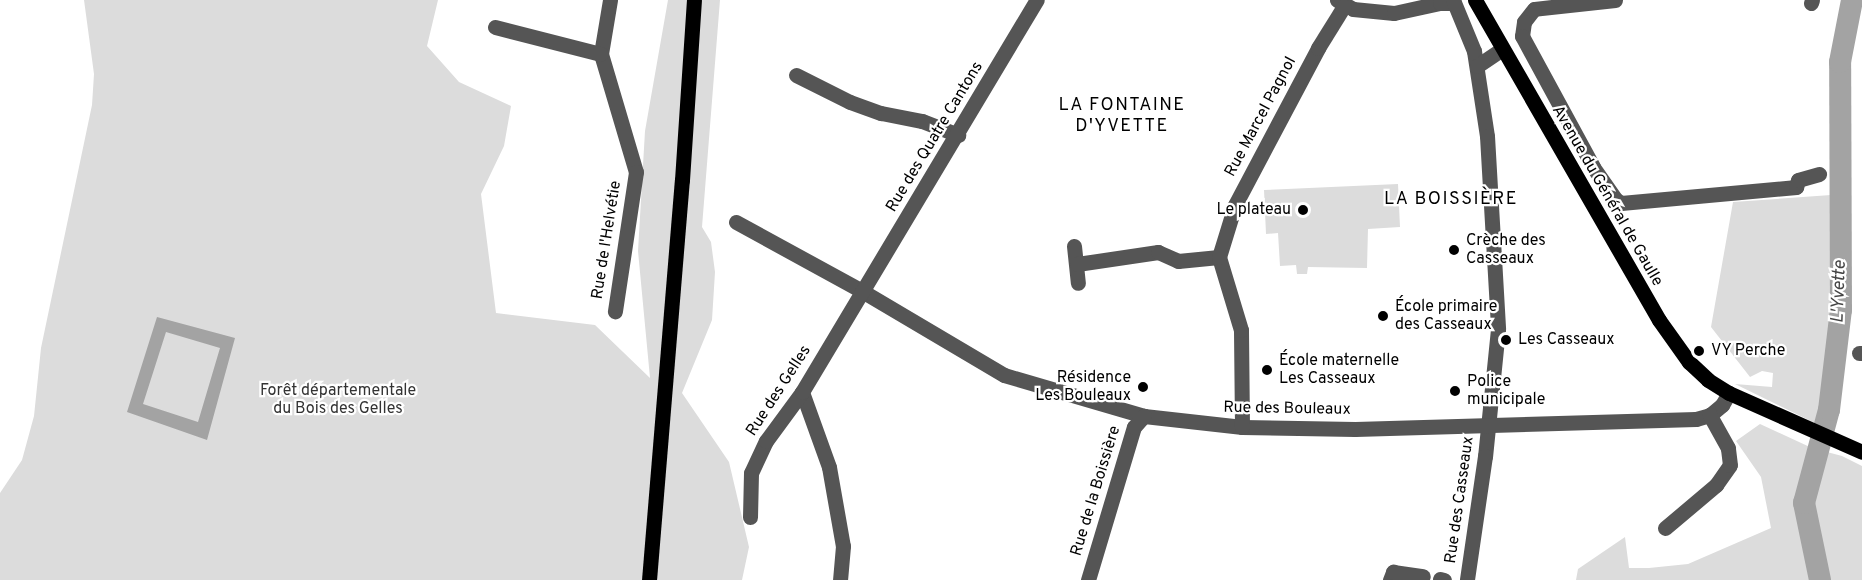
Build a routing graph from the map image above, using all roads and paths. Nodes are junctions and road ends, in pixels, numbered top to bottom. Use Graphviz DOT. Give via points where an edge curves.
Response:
graph roads {
  1 [pos="610,0"];
  2 [pos="694,0"];
  3 [pos="1037,0"];
  4 [pos="1474,0"];
  5 [pos="1615,0"];
  6 [pos="1454,1"];
  7 [pos="1340,3"];
  8 [pos="495,27"];
  9 [pos="1488,27"];
  10 [pos="1470,36"];
  11 [pos="1501,50"];
  12 [pos="601,54"];
  13 [pos="1477,66"];
  14 [pos="796,75"];
  15 [pos="957,135"];
  16 [pos="1593,167"];
  17 [pos="1819,174"];
  18 [pos="1576,178"];
  19 [pos="736,222"];
  20 [pos="1074,246"];
  21 [pos="1220,257"];
  22 [pos="1077,264"];
  23 [pos="1078,283"];
  24 [pos="862,291"];
  25 [pos="615,311"];
  26 [pos="802,392"];
  27 [pos="1729,393"];
  28 [pos="1710,415"];
  29 [pos="1144,416"];
  30 [pos="1242,427"];
  31 [pos="1488,427"];
  32 [pos="1862,452"];
  33 [pos="750,517"];
  34 [pos="1665,528"];
  35 [pos="1423,576"];
  36 [pos="649,580"];
  37 [pos="840,580"];
  38 [pos="1088,580"];
  39 [pos="1390,580"];
  40 [pos="1467,580"];
  1 -- 12 [label="street, Rue de l'Helvétie"];
  2 -- 36 [label="main road"];
  3 -- 15 [label="street, Rue des Quatre Cantons"];
  4 -- 9 [label="main road, Avenue du Général de Gaulle"];
  5 -- 16 [label="street" via="1534,9 1524,22 1522,36"];
  6 -- 7 [label="street" via="1394,13 1368,12"];
  6 -- 10 [label="street, Rue des Casseaux"];
  7 -- 21 [label="street, Rue Marcel Pagnol" via="1235,205"];
  8 -- 12 [label="street"];
  9 -- 10 [label="street"];
  9 -- 11 [label="main road, Avenue du Général de Gaulle"];
  10 -- 13 [label="street, Rue des Casseaux"];
  11 -- 13 [label="street"];
  11 -- 18 [label="main road, Avenue du Général de Gaulle"];
  12 -- 25 [label="street, Rue de l'Helvétie" via="636,172"];
  13 -- 31 [label="street, Rue des Casseaux" via="1489,154 1498,330"];
  14 -- 15 [label="street" via="850,102 922,121"];
  15 -- 24 [label="street, Rue des Quatre Cantons"];
  16 -- 17 [label="street" via="1622,203 1796,187 1798,180"];
  16 -- 18 [label="street"];
  18 -- 27 [label="main road, Avenue du Général de Gaulle" via="1674,344 1708,380"];
  19 -- 24 [label="street, Rue des Bouleaux"];
  20 -- 22 [label="street"];
  21 -- 22 [label="street" via="1178,261 1158,252"];
  21 -- 30 [label="street" via="1241,330"];
  22 -- 23 [label="street"];
  24 -- 26 [label="street, Rue des Gelles"];
  24 -- 29 [label="street, Rue des Bouleaux" via="1004,375"];
  26 -- 33 [label="street, Rue des Gelles" via="766,441 751,473"];
  26 -- 37 [label="street" via="829,468 843,546"];
  27 -- 28 [label="street"];
  27 -- 32 [label="main road, Avenue du Général de Gaulle"];
  28 -- 31 [label="street, Rue des Bouleaux" via="1696,419"];
  28 -- 34 [label="street" via="1728,448 1730,465 1716,486"];
  29 -- 30 [label="street, Rue des Bouleaux"];
  29 -- 38 [label="street, Rue de la Boissière" via="1134,427"];
  30 -- 31 [label="street, Rue des Bouleaux"];
  31 -- 40 [label="street, Rue des Casseaux"];
  35 -- 39 [label="street" via="1393,572"];
}
